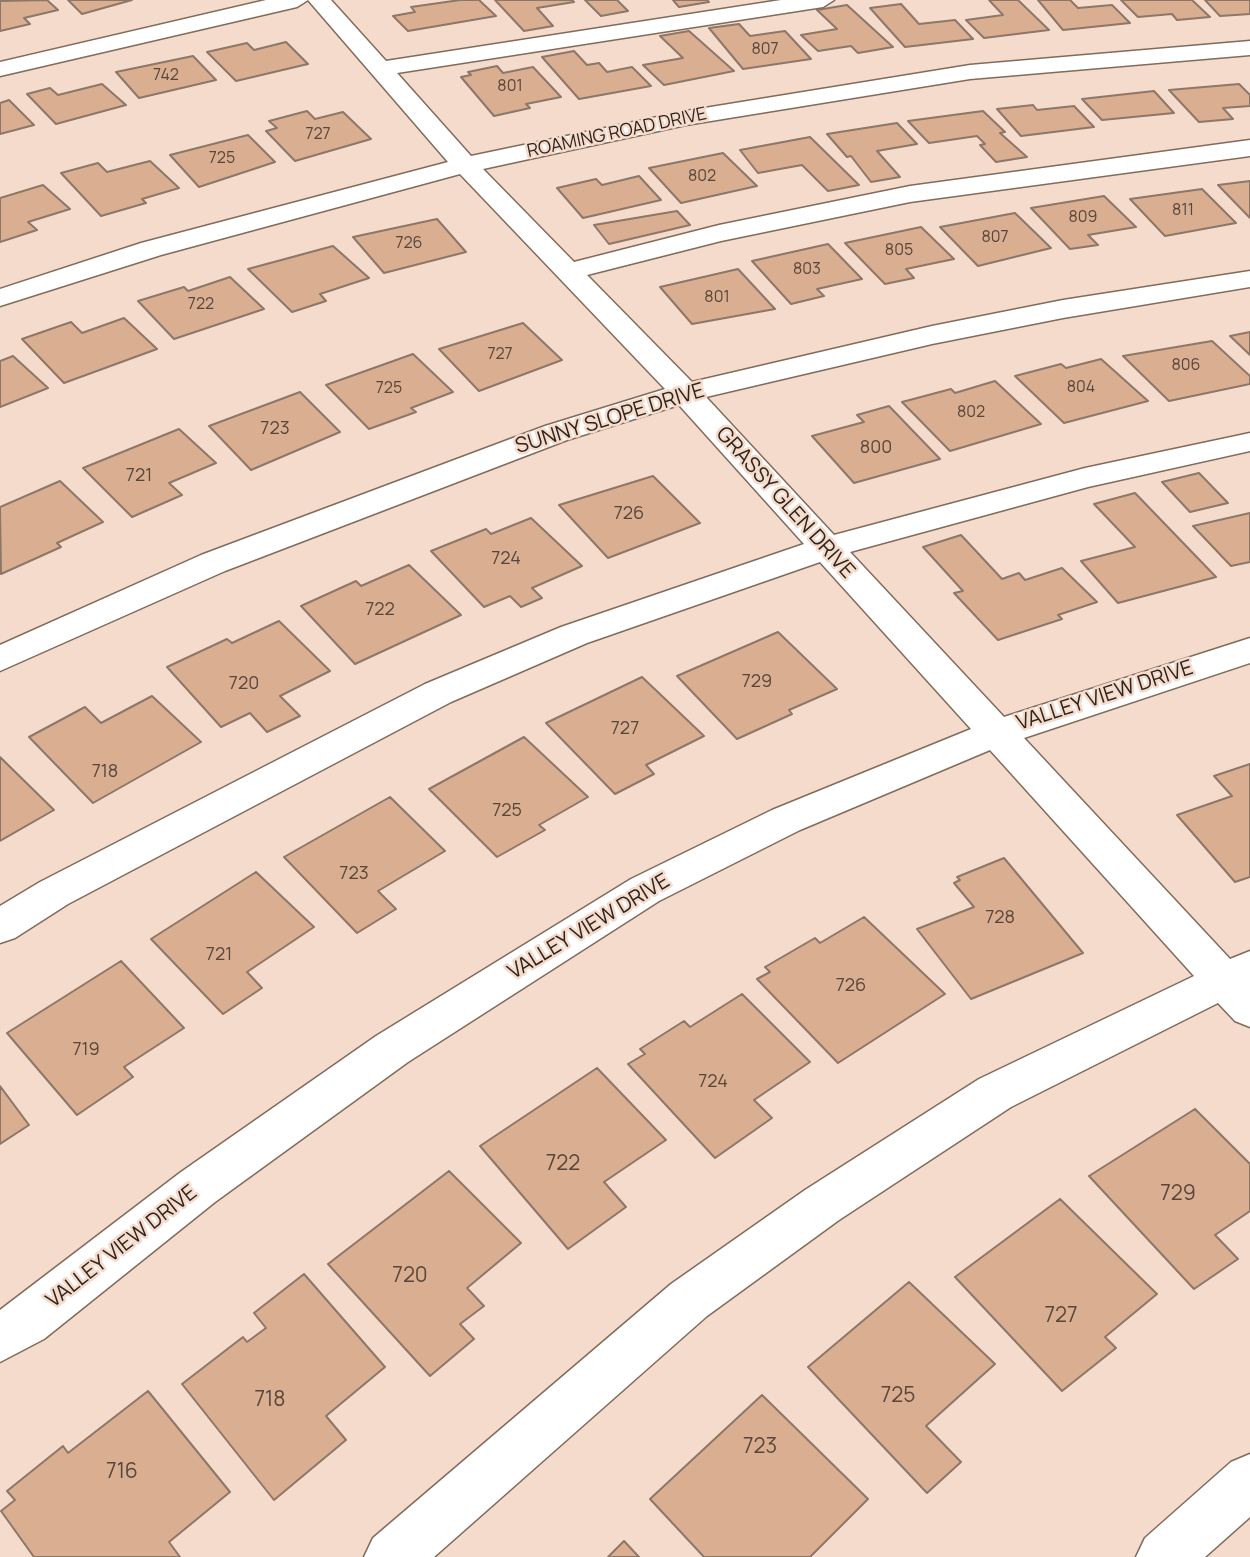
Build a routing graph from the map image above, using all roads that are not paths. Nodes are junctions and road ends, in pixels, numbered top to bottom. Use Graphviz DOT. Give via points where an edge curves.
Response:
graph roads {
  1 [pos="297,0"];
  2 [pos="319,0"];
  3 [pos="823,0"];
  4 [pos="1250,48"];
  5 [pos="0,69"];
  6 [pos="380,69"];
  7 [pos="1250,148"];
  8 [pos="465,165"];
  9 [pos="568,272"];
  10 [pos="1250,279"];
  11 [pos="0,298"];
  12 [pos="685,393"];
  13 [pos="1250,442"];
  14 [pos="826,548"];
  15 [pos="1250,650"];
  16 [pos="0,659"];
  17 [pos="996,733"];
  18 [pos="0,927"];
  19 [pos="1241,985"];
  20 [pos="0,1338"];
  21 [pos="1250,1481"];
  22 [pos="392,1557"];
  23 [pos="1164,1557"];
  1 -- 5 [label="street"];
  2 -- 6 [label="street, GRASSY GLEN DRIVE"];
  3 -- 6 [label="street"];
  4 -- 8 [label="street, ROAMING ROAD DRIVE" via="1088,60 866,87 686,118"];
  6 -- 8 [label="street, GRASSY GLEN DRIVE"];
  7 -- 9 [label="street" via="910,194 719,233"];
  8 -- 9 [label="street, GRASSY GLEN DRIVE"];
  8 -- 11 [label="street, ROAMING ROAD DRIVE" via="151,249"];
  9 -- 12 [label="street, GRASSY GLEN DRIVE"];
  10 -- 12 [label="street, SUNNY SLOPE DRIVE" via="932,335"];
  12 -- 14 [label="street, GRASSY GLEN DRIVE"];
  12 -- 16 [label="street, SUNNY SLOPE DRIVE" via="556,433 213,562"];
  13 -- 14 [label="street" via="1085,478"];
  14 -- 17 [label="street, GRASSY GLEN DRIVE"];
  14 -- 18 [label="street" via="574,635 438,693 54,893"];
  15 -- 17 [label="street, VALLEY VIEW DRIVE"];
  17 -- 19 [label="street, GRASSY GLEN DRIVE"];
  17 -- 20 [label="street, VALLEY VIEW DRIVE" via="786,820 645,890 381,1057 198,1187"];
  19 -- 22 [label="street" via="995,1093 821,1205 690,1300"];
  21 -- 23 [label="street"];
}
